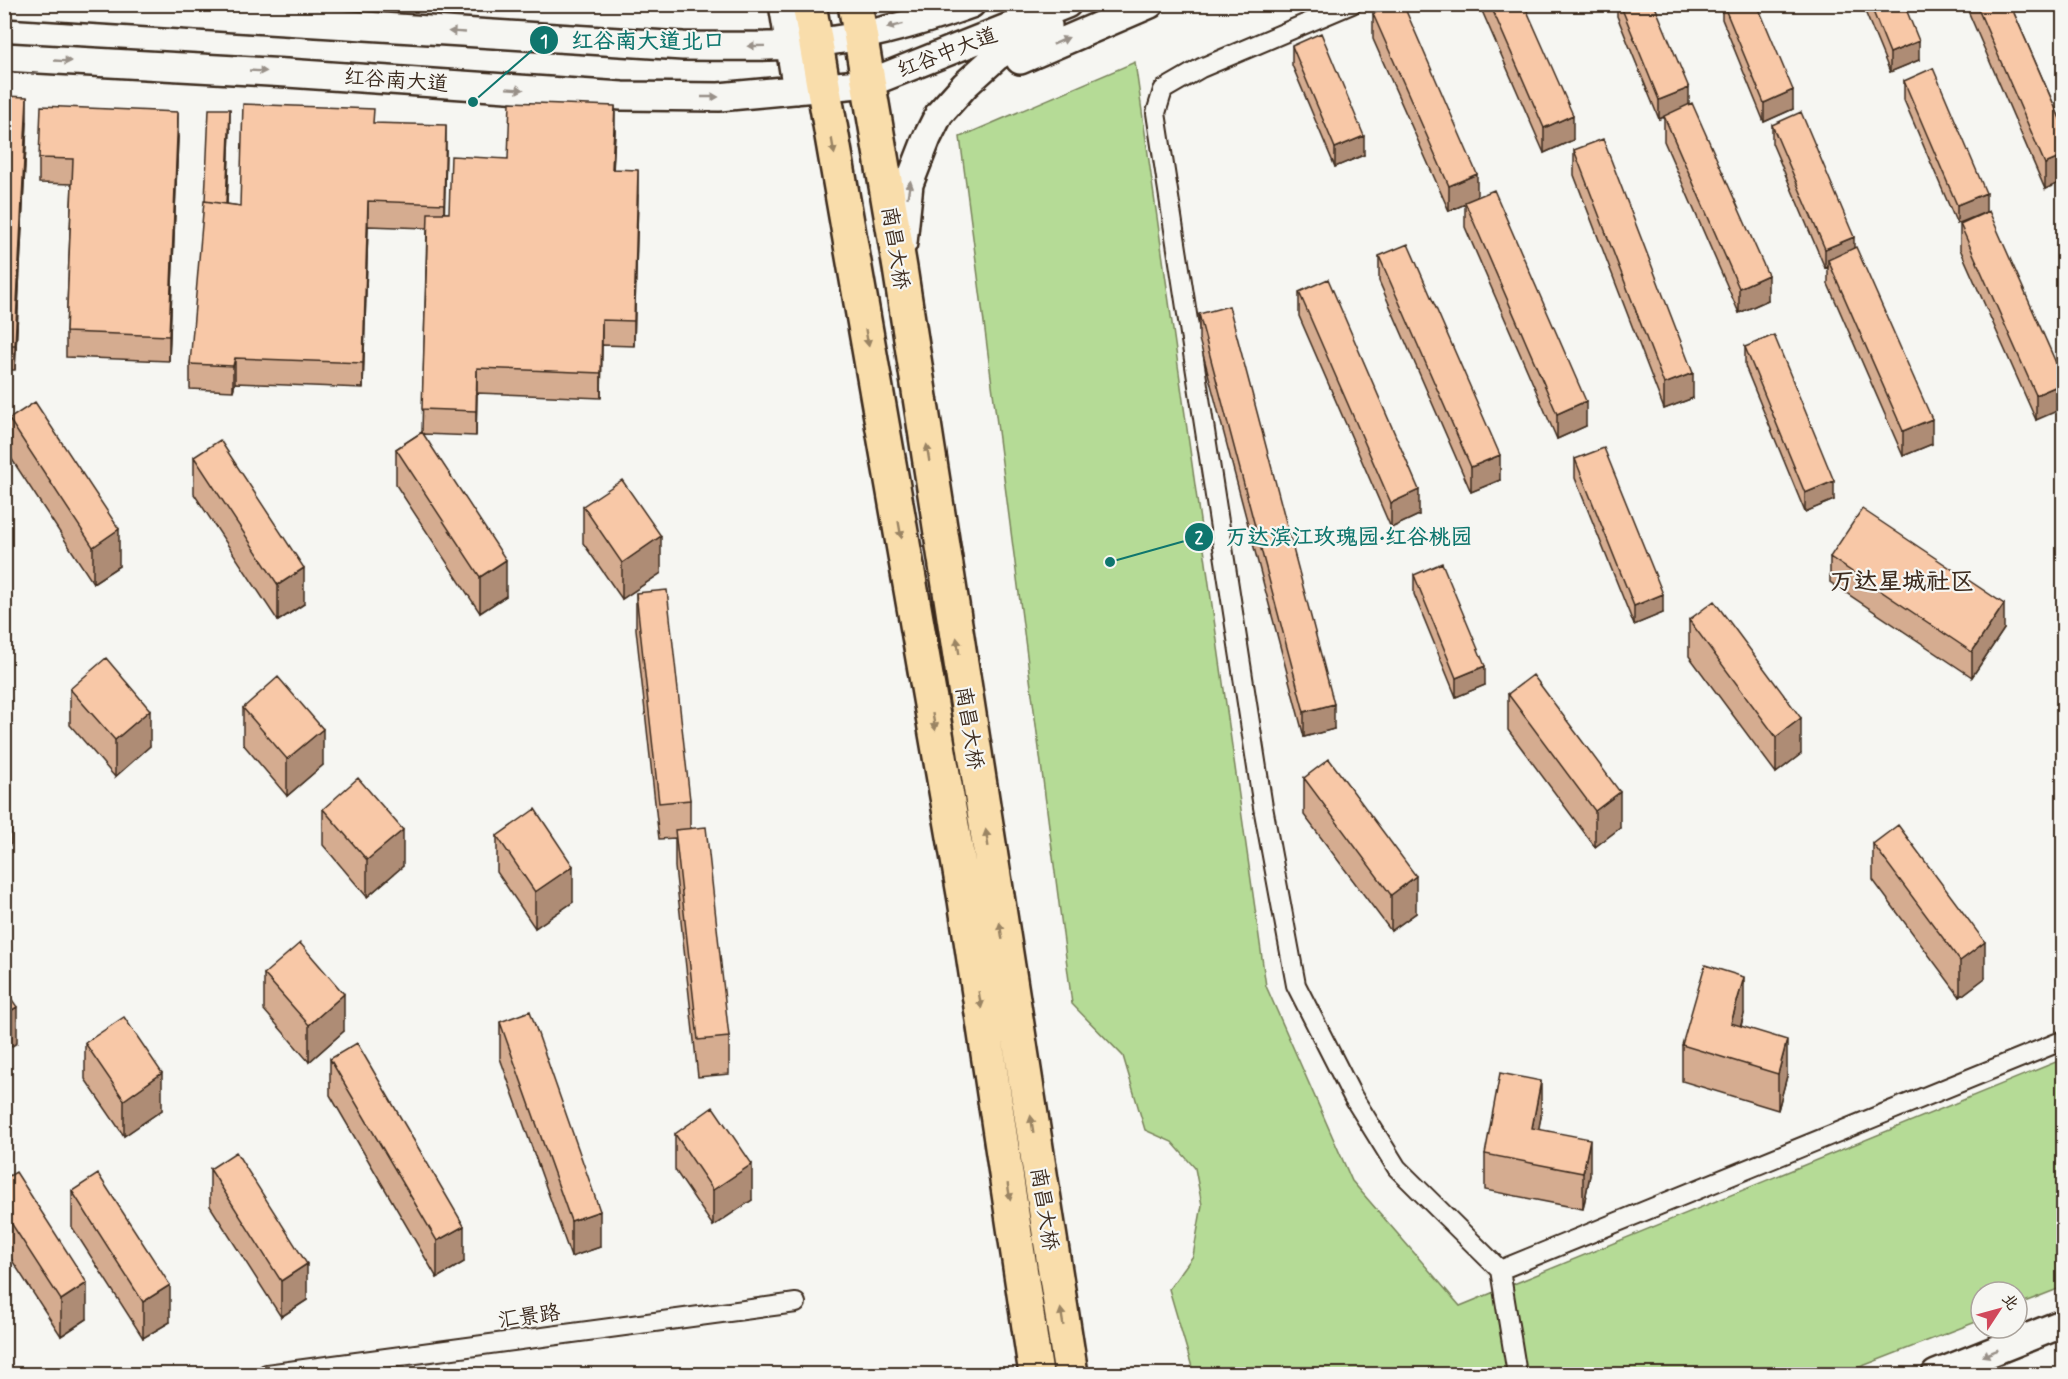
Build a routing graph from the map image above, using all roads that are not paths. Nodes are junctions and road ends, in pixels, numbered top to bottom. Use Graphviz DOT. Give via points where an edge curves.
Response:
graph roads {
  1 [pos="14,4"];
  2 [pos="783,4"];
  3 [pos="809,4"];
  4 [pos="972,4"];
  5 [pos="1067,4"];
  6 [pos="1085,4"];
  7 [pos="1150,4"];
  8 [pos="1352,4"];
  9 [pos="858,20"];
  10 [pos="802,44"];
  11 [pos="4,57"];
  12 [pos="868,83"];
  13 [pos="810,89"];
  14 [pos="939,114"];
  15 [pos="900,268"];
  16 [pos="980,898"];
  17 [pos="2064,1040"];
  18 [pos="1500,1270"];
  19 [pos="796,1303"];
  20 [pos="2064,1323"];
  21 [pos="369,1368"];
  22 [pos="267,1374"];
  23 [pos="1036,1374"];
  24 [pos="1071,1374"];
  25 [pos="1517,1374"];
  26 [pos="1936,1374"];
  10 -- 1 [label="main road, one-way" via="671,45"];
  2 -- 10 [label="main road"];
  3 -- 10 [label="highway, 南昌大桥"];
  4 -- 9 [label="main road, 红谷中大道, one-way"];
  5 -- 12 [label="main road, 红谷中大道"];
  6 -- 14 [label="main road" via="998,56"];
  14 -- 7 [label="main road, one-way" via="1020,60"];
  8 -- 18 [label="street" via="1201,68 1163,90 1156,113 1263,807 1296,985 1353,1096 1397,1168"];
  9 -- 10 [label="main road, 红谷中大道"];
  9 -- 12 [label="highway, 南昌大桥"];
  10 -- 13 [label="highway, 南昌大桥"];
  11 -- 13 [label="main road, 红谷南大道, one-way" via="622,96 719,97"];
  12 -- 13 [label="main road, 红谷中大道"];
  12 -- 15 [label="highway, 南昌大桥"];
  13 -- 16 [label="highway, 南昌大桥, one-way"];
  15 -- 14 [label="main road, one-way" via="909,184"];
  16 -- 15 [label="highway, 南昌大桥, one-way"];
  16 -- 23 [label="highway, 南昌大桥, one-way"];
  24 -- 16 [label="highway, 南昌大桥, one-way"];
  17 -- 18 [label="street"];
  18 -- 25 [label="street"];
  19 -- 21 [label="street, 汇景路"];
  20 -- 26 [label="main road, one-way"];
  21 -- 22 [label="street, 汇景路"];
}
